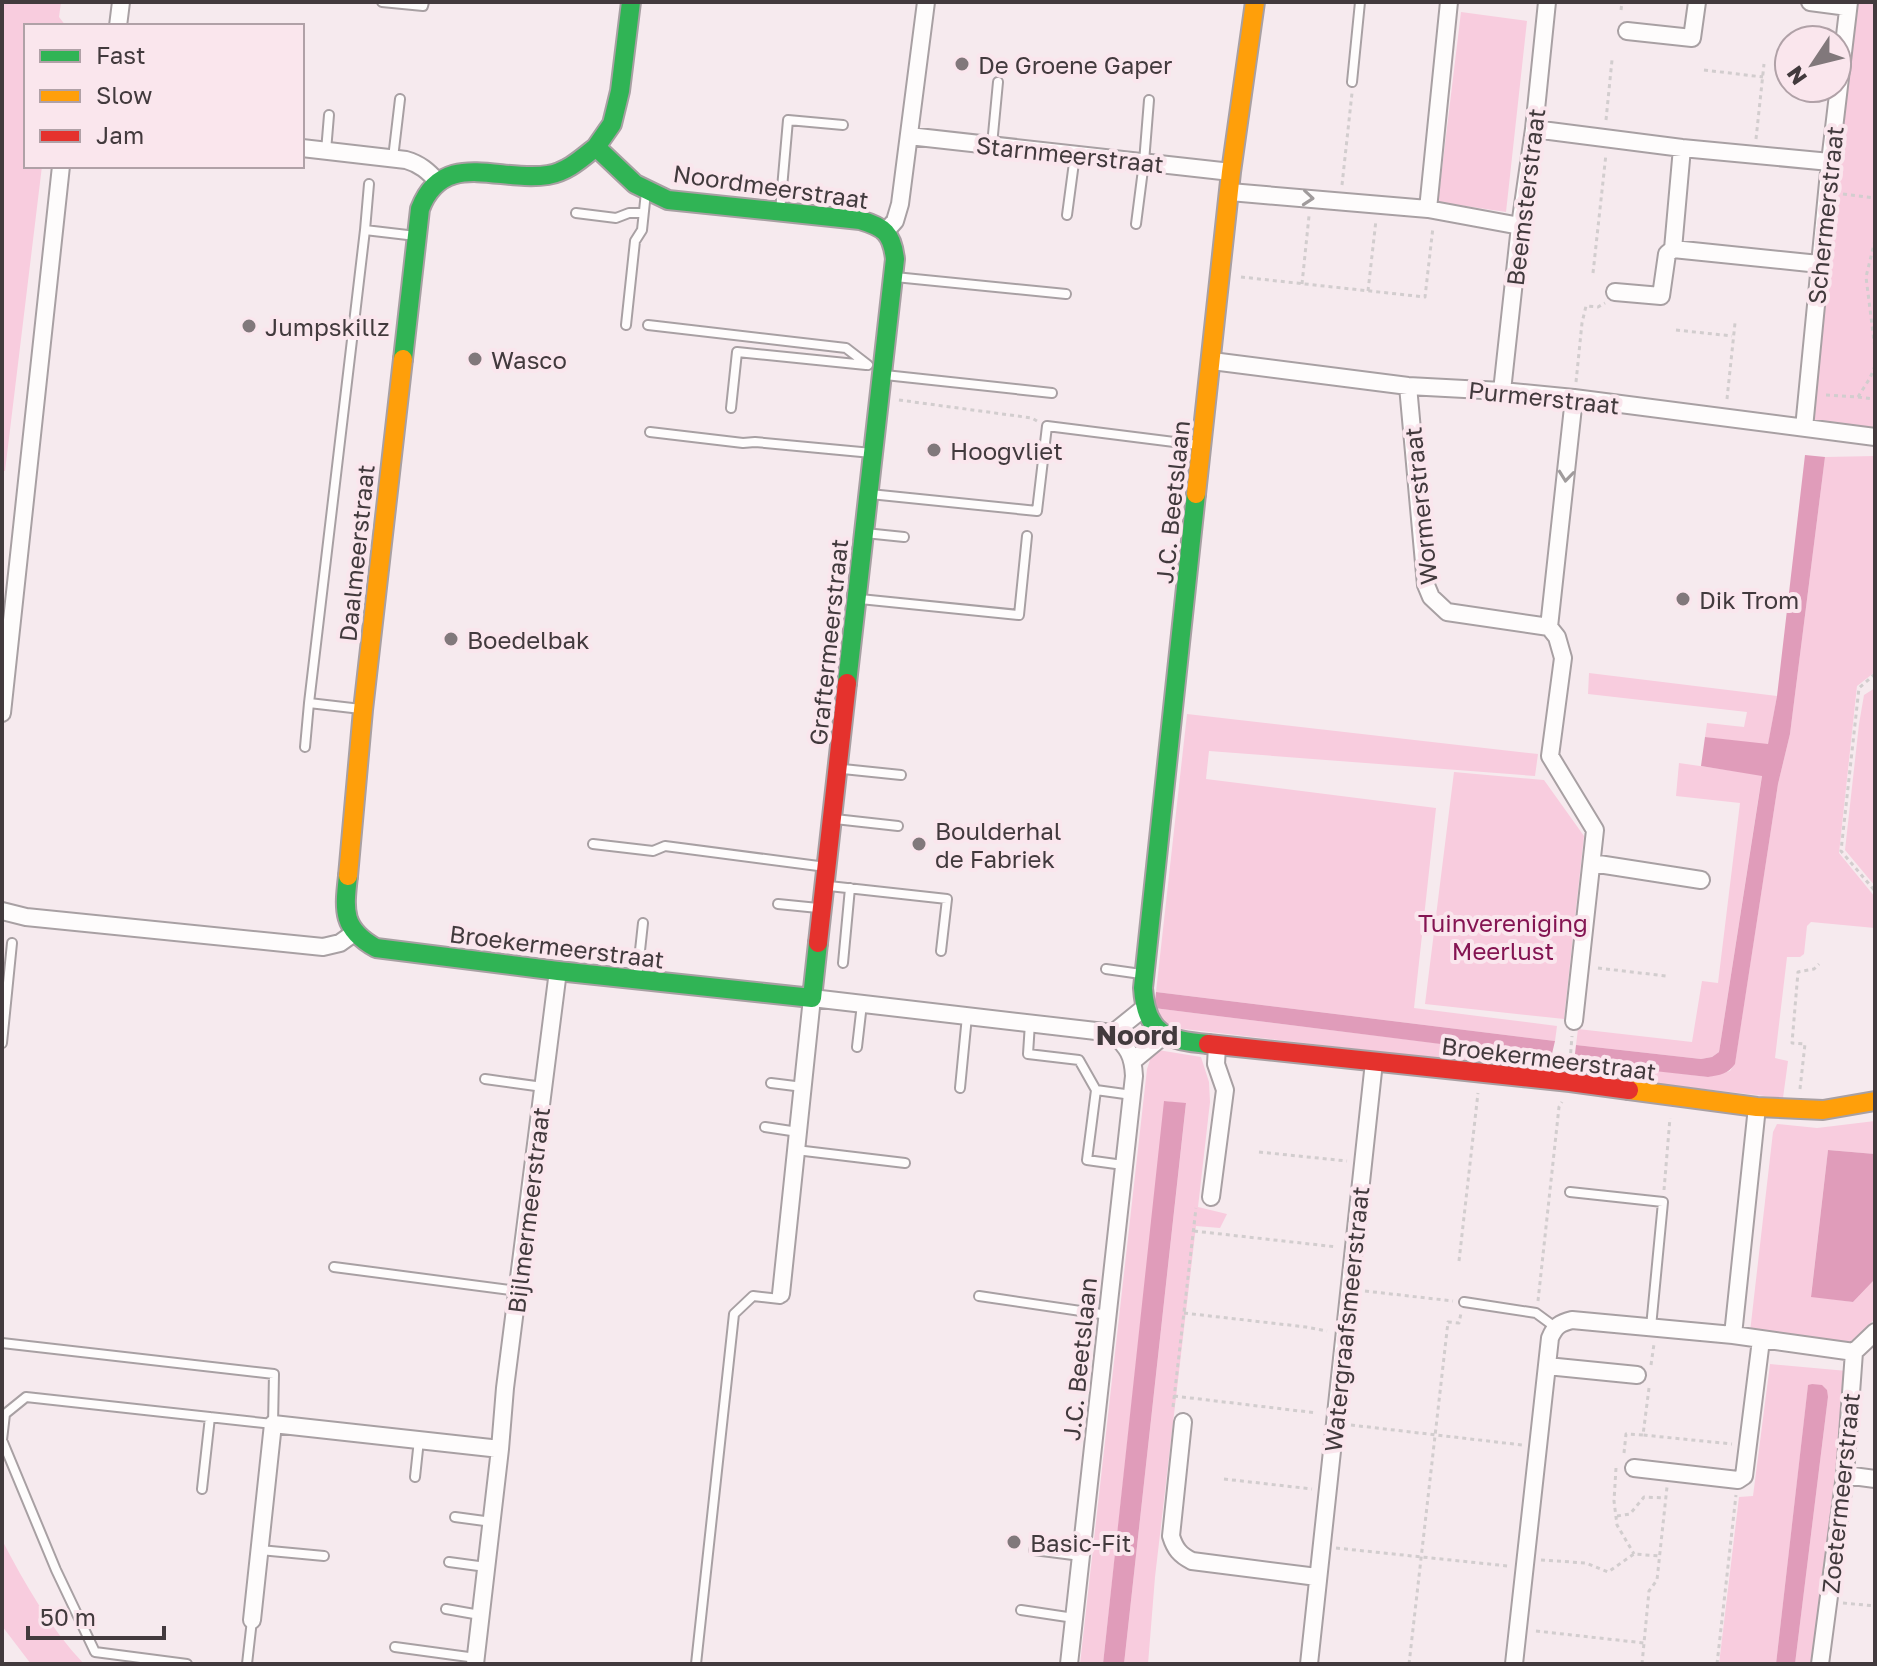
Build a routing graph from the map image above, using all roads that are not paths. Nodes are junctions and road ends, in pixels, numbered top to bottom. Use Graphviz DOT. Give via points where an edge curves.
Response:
graph roads {
  1 [pos="121,2"];
  2 [pos="382,2"];
  3 [pos="424,2"];
  4 [pos="631,2"];
  5 [pos="926,2"];
  6 [pos="1255,2"];
  7 [pos="1360,2"];
  8 [pos="1449,2"];
  9 [pos="1547,2"];
  10 [pos="1697,2"];
  11 [pos="1810,2"];
  12 [pos="1849,4"];
  13 [pos="118,24"];
  14 [pos="1627,31"];
  15 [pos="998,82"];
  16 [pos="1352,82"];
  17 [pos="400,99"];
  18 [pos="1149,100"];
  19 [pos="329,115"];
  20 [pos="843,125"];
  21 [pos="1534,129"];
  22 [pos="909,136"];
  23 [pos="992,145"];
  24 [pos="596,147"];
  25 [pos="304,148"];
  26 [pos="1682,148"];
  27 [pos="326,151"];
  28 [pos="1075,155"];
  29 [pos="393,159"];
  30 [pos="1144,162"];
  31 [pos="1830,162"];
  32 [pos="61,168"];
  33 [pos="1231,172"];
  34 [pos="438,182"];
  35 [pos="369,184"];
  36 [pos="646,189"];
  37 [pos="1230,192"];
  38 [pos="1431,209"];
  39 [pos="780,212"];
  40 [pos="576,213"];
  41 [pos="643,213"];
  42 [pos="1067,215"];
  43 [pos="1136,224"];
  44 [pos="1520,226"];
  45 [pos="365,230"];
  46 [pos="886,231"];
  47 [pos="416,237"];
  48 [pos="1673,249"];
  49 [pos="1819,264"];
  50 [pos="893,277"];
  51 [pos="1615,292"];
  52 [pos="1066,294"];
  53 [pos="626,325"];
  54 [pos="648,325"];
  55 [pos="1212,361"];
  56 [pos="877,369"];
  57 [pos="1408,386"];
  58 [pos="1502,391"];
  59 [pos="1052,393"];
  60 [pos="1574,398"];
  61 [pos="731,408"];
  62 [pos="1804,428"];
  63 [pos="650,432"];
  64 [pos="1875,437"];
  65 [pos="1203,445"];
  66 [pos="873,453"];
  67 [pos="868,493"];
  68 [pos="864,533"];
  69 [pos="1027,536"];
  70 [pos="904,537"];
  71 [pos="857,598"];
  72 [pos="1549,627"];
  73 [pos="309,703"];
  74 [pos="363,710"];
  75 [pos="2,713"];
  76 [pos="305,747"];
  77 [pos="838,768"];
  78 [pos="901,775"];
  79 [pos="832,819"];
  80 [pos="898,826"];
  81 [pos="593,844"];
  82 [pos="1592,863"];
  83 [pos="826,876"];
  84 [pos="1701,880"];
  85 [pos="850,888"];
  86 [pos="778,904"];
  87 [pos="822,909"];
  88 [pos="2,911"];
  89 [pos="643,923"];
  90 [pos="354,933"];
  91 [pos="12,943"];
  92 [pos="941,951"];
  93 [pos="843,963"];
  94 [pos="1106,969"];
  95 [pos="558,971"];
  96 [pos="1145,974"];
  97 [pos="637,979"];
  98 [pos="812,998"];
  99 [pos="862,1004"];
  100 [pos="1144,1008"];
  101 [pos="967,1016"];
  102 [pos="1574,1021"];
  103 [pos="1030,1023"];
  104 [pos="1113,1033"];
  105 [pos="1163,1036"];
  106 [pos="2,1043"];
  107 [pos="1217,1046"];
  108 [pos="857,1047"];
  109 [pos="1134,1060"];
  110 [pos="1374,1062"];
  111 [pos="485,1079"];
  112 [pos="771,1083"];
  113 [pos="543,1087"];
  114 [pos="803,1087"];
  115 [pos="960,1088"];
  116 [pos="1096,1090"];
  117 [pos="1132,1095"];
  118 [pos="1875,1101"];
  119 [pos="1757,1107"];
  120 [pos="765,1127"];
  121 [pos="798,1132"];
  122 [pos="796,1150"];
  123 [pos="905,1163"];
  124 [pos="1124,1165"];
  125 [pos="1570,1192"];
  126 [pos="1211,1197"];
  127 [pos="334,1267"];
  128 [pos="518,1291"];
  129 [pos="979,1296"];
  130 [pos="780,1297"];
  131 [pos="1463,1302"];
  132 [pos="1108,1315"];
  133 [pos="1555,1327"];
  134 [pos="1653,1328"];
  135 [pos="1875,1332"];
  136 [pos="1733,1335"];
  137 [pos="1761,1340"];
  138 [pos="2,1343"];
  139 [pos="1854,1352"];
  140 [pos="1547,1366"];
  141 [pos="1637,1375"];
  142 [pos="210,1417"];
  143 [pos="273,1424"];
  144 [pos="1182,1425"];
  145 [pos="419,1440"];
  146 [pos="500,1449"];
  147 [pos="1627,1463"];
  148 [pos="1845,1475"];
  149 [pos="415,1477"];
  150 [pos="1875,1479"];
  151 [pos="202,1489"];
  152 [pos="455,1517"];
  153 [pos="492,1522"];
  154 [pos="260,1550"];
  155 [pos="1034,1550"];
  156 [pos="324,1556"];
  157 [pos="1081,1556"];
  158 [pos="449,1562"];
  159 [pos="486,1567"];
  160 [pos="1317,1577"];
  161 [pos="446,1609"];
  162 [pos="1021,1610"];
  163 [pos="480,1615"];
  164 [pos="1074,1618"];
  165 [pos="252,1620"];
  166 [pos="395,1647"];
  167 [pos="475,1661"];
  168 [pos="187,1664"];
  169 [pos="247,1664"];
  170 [pos="696,1664"];
  171 [pos="1069,1664"];
  172 [pos="1309,1664"];
  173 [pos="1514,1664"];
  174 [pos="1820,1664"];
  1 -- 13 [label="street"];
  2 -- 3 [label="lane"];
  4 -- 24 [label="street" via="620,91 612,124"];
  5 -- 22 [label="street"];
  6 -- 33 [label="street, J.C. Beetslaan"];
  7 -- 16 [label="lane"];
  8 -- 38 [label="street"];
  9 -- 21 [label="street, Beemsterstraat"];
  10 -- 14 [label="street" via="1692,38"];
  11 -- 12 [label="street"];
  12 -- 31 [label="street, Schermerstraat"];
  15 -- 23 [label="lane"];
  17 -- 29 [label="lane"];
  18 -- 30 [label="lane"];
  19 -- 27 [label="lane"];
  20 -- 39 [label="lane" via="788,120"];
  21 -- 26 [label="street"];
  21 -- 44 [label="street, Beemsterstraat"];
  22 -- 23 [label="street, Starnmeerstraat"];
  22 -- 46 [label="street" via="900,204"];
  23 -- 28 [label="street, Starnmeerstraat"];
  24 -- 34 [label="street" via="572,168 547,176 463,172"];
  24 -- 36 [label="street, Noordmeerstraat"];
  25 -- 27 [label="street"];
  26 -- 31 [label="street"];
  26 -- 48 [label="street"];
  27 -- 29 [label="street"];
  28 -- 30 [label="street, Starnmeerstraat"];
  28 -- 42 [label="lane"];
  29 -- 34 [label="street" via="418,163"];
  30 -- 33 [label="street, Starnmeerstraat"];
  30 -- 43 [label="lane"];
  31 -- 49 [label="street, Schermerstraat"];
  32 -- 75 [label="street"];
  33 -- 37 [label="street, J.C. Beetslaan"];
  34 -- 47 [label="street, Daalmeerstraat" via="427,191"];
  35 -- 45 [label="lane"];
  36 -- 39 [label="street, Noordmeerstraat" via="668,200"];
  36 -- 41 [label="lane"];
  37 -- 38 [label="street, one-way"];
  37 -- 55 [label="street, J.C. Beetslaan"];
  38 -- 44 [label="street"];
  39 -- 46 [label="street, Noordmeerstraat" via="860,220"];
  40 -- 41 [label="lane" via="616,218"];
  41 -- 53 [label="lane"];
  44 -- 58 [label="street, Beemsterstraat"];
  45 -- 47 [label="lane"];
  45 -- 73 [label="lane"];
  46 -- 50 [label="street, Graftermeerstraat" via="894,243"];
  47 -- 74 [label="street, Daalmeerstraat"];
  48 -- 49 [label="street"];
  48 -- 51 [label="street" via="1667,254 1661,296"];
  49 -- 62 [label="street, Schermerstraat"];
  50 -- 52 [label="lane"];
  50 -- 56 [label="street, Graftermeerstraat"];
  54 -- 56 [label="lane" via="846,348"];
  55 -- 57 [label="street, Purmerstraat"];
  55 -- 65 [label="street, J.C. Beetslaan"];
  56 -- 59 [label="lane"];
  56 -- 61 [label="lane" via="737,352"];
  56 -- 66 [label="street, Graftermeerstraat"];
  57 -- 58 [label="street, Purmerstraat"];
  57 -- 72 [label="street, Wormerstraat" via="1431,597 1447,612"];
  58 -- 60 [label="street, Purmerstraat"];
  60 -- 62 [label="street, Purmerstraat"];
  60 -- 72 [label="street, one-way"];
  62 -- 64 [label="street, Purmerstraat"];
  63 -- 66 [label="lane"];
  65 -- 67 [label="lane" via="1047,426 1037,511"];
  65 -- 96 [label="street, J.C. Beetslaan"];
  66 -- 67 [label="street, Graftermeerstraat"];
  67 -- 68 [label="street, Graftermeerstraat"];
  68 -- 70 [label="lane"];
  68 -- 71 [label="street, Graftermeerstraat"];
  69 -- 71 [label="lane" via="1019,615"];
  71 -- 77 [label="street, Graftermeerstraat"];
  72 -- 82 [label="street" via="1563,658 1550,756 1595,830"];
  73 -- 74 [label="lane"];
  73 -- 76 [label="lane"];
  74 -- 90 [label="street, Daalmeerstraat" via="345,904"];
  77 -- 78 [label="lane"];
  77 -- 79 [label="street, Graftermeerstraat"];
  79 -- 80 [label="lane"];
  79 -- 83 [label="street, Graftermeerstraat"];
  81 -- 83 [label="lane" via="653,851 665,846"];
  82 -- 84 [label="street"];
  82 -- 102 [label="street"];
  83 -- 85 [label="lane"];
  83 -- 87 [label="street, Graftermeerstraat"];
  85 -- 92 [label="lane" via="947,899"];
  85 -- 93 [label="lane"];
  86 -- 87 [label="lane"];
  87 -- 98 [label="street, Graftermeerstraat"];
  88 -- 90 [label="street" via="323,947"];
  89 -- 97 [label="lane"];
  90 -- 95 [label="street, Broekermeerstraat" via="376,948"];
  91 -- 106 [label="lane"];
  94 -- 96 [label="lane"];
  95 -- 97 [label="street, Broekermeerstraat"];
  95 -- 113 [label="street, Bijlmermeerstraat"];
  96 -- 100 [label="street, J.C. Beetslaan"];
  97 -- 98 [label="street, Broekermeerstraat"];
  98 -- 99 [label="street, Broekermeerstraat"];
  98 -- 114 [label="street, Graftermeerstraat"];
  99 -- 101 [label="street, Broekermeerstraat"];
  99 -- 108 [label="lane"];
  100 -- 104 [label="street"];
  100 -- 105 [label="street"];
  101 -- 103 [label="street, Broekermeerstraat"];
  101 -- 115 [label="lane"];
  103 -- 104 [label="street, Broekermeerstraat"];
  103 -- 116 [label="lane" via="1028,1054 1079,1060"];
  104 -- 109 [label="street"];
  105 -- 107 [label="street, Broekermeerstraat"];
  105 -- 109 [label="street"];
  107 -- 110 [label="street, Broekermeerstraat"];
  107 -- 126 [label="street" via="1216,1064 1225,1090"];
  109 -- 117 [label="street, J.C. Beetslaan"];
  110 -- 119 [label="street, Broekermeerstraat"];
  110 -- 160 [label="street, Watergraafsmeerstraat"];
  111 -- 113 [label="lane"];
  112 -- 114 [label="lane"];
  113 -- 128 [label="street, Bijlmermeerstraat"];
  114 -- 121 [label="street, Graftermeerstraat"];
  116 -- 117 [label="lane"];
  116 -- 124 [label="lane" via="1087,1160"];
  117 -- 124 [label="street, J.C. Beetslaan"];
  118 -- 119 [label="street, Broekermeerstraat" via="1823,1110"];
  119 -- 136 [label="street"];
  120 -- 121 [label="lane"];
  121 -- 122 [label="street, Graftermeerstraat"];
  122 -- 123 [label="lane"];
  122 -- 130 [label="street, Graftermeerstraat"];
  124 -- 132 [label="street, J.C. Beetslaan"];
  125 -- 134 [label="lane" via="1663,1202"];
  127 -- 128 [label="lane"];
  128 -- 146 [label="street, Bijlmermeerstraat"];
  129 -- 132 [label="lane"];
  130 -- 170 [label="lane" via="753,1296 734,1314"];
  131 -- 133 [label="lane" via="1536,1313"];
  132 -- 157 [label="street, J.C. Beetslaan"];
  133 -- 134 [label="street" via="1572,1320"];
  133 -- 140 [label="street"];
  134 -- 136 [label="street"];
  135 -- 139 [label="street"];
  136 -- 137 [label="street"];
  137 -- 139 [label="street"];
  137 -- 147 [label="street" via="1744,1476 1738,1480"];
  138 -- 143 [label="lane" via="274,1374"];
  139 -- 148 [label="street, Zoetermeerstraat"];
  140 -- 141 [label="street"];
  140 -- 173 [label="street"];
  142 -- 143 [label="lane"];
  142 -- 151 [label="lane"];
  142 -- 168 [label="lane" via="26,1397 5,1414 2,1440 95,1652"];
  143 -- 145 [label="street"];
  143 -- 154 [label="street"];
  144 -- 160 [label="street" via="1174,1547 1192,1561"];
  145 -- 146 [label="street"];
  145 -- 149 [label="lane"];
  146 -- 153 [label="street, Bijlmermeerstraat"];
  148 -- 150 [label="street"];
  148 -- 174 [label="street, Zoetermeerstraat"];
  152 -- 153 [label="lane"];
  153 -- 159 [label="street, Bijlmermeerstraat"];
  154 -- 156 [label="lane"];
  154 -- 165 [label="street"];
  155 -- 157 [label="lane"];
  157 -- 164 [label="street, J.C. Beetslaan"];
  158 -- 159 [label="lane"];
  159 -- 163 [label="street, Bijlmermeerstraat"];
  160 -- 172 [label="street, Watergraafsmeerstraat"];
  161 -- 163 [label="lane"];
  162 -- 164 [label="lane"];
  163 -- 167 [label="street, Bijlmermeerstraat"];
  164 -- 171 [label="street, J.C. Beetslaan"];
  165 -- 169 [label="lane"];
  166 -- 167 [label="lane"];
}
